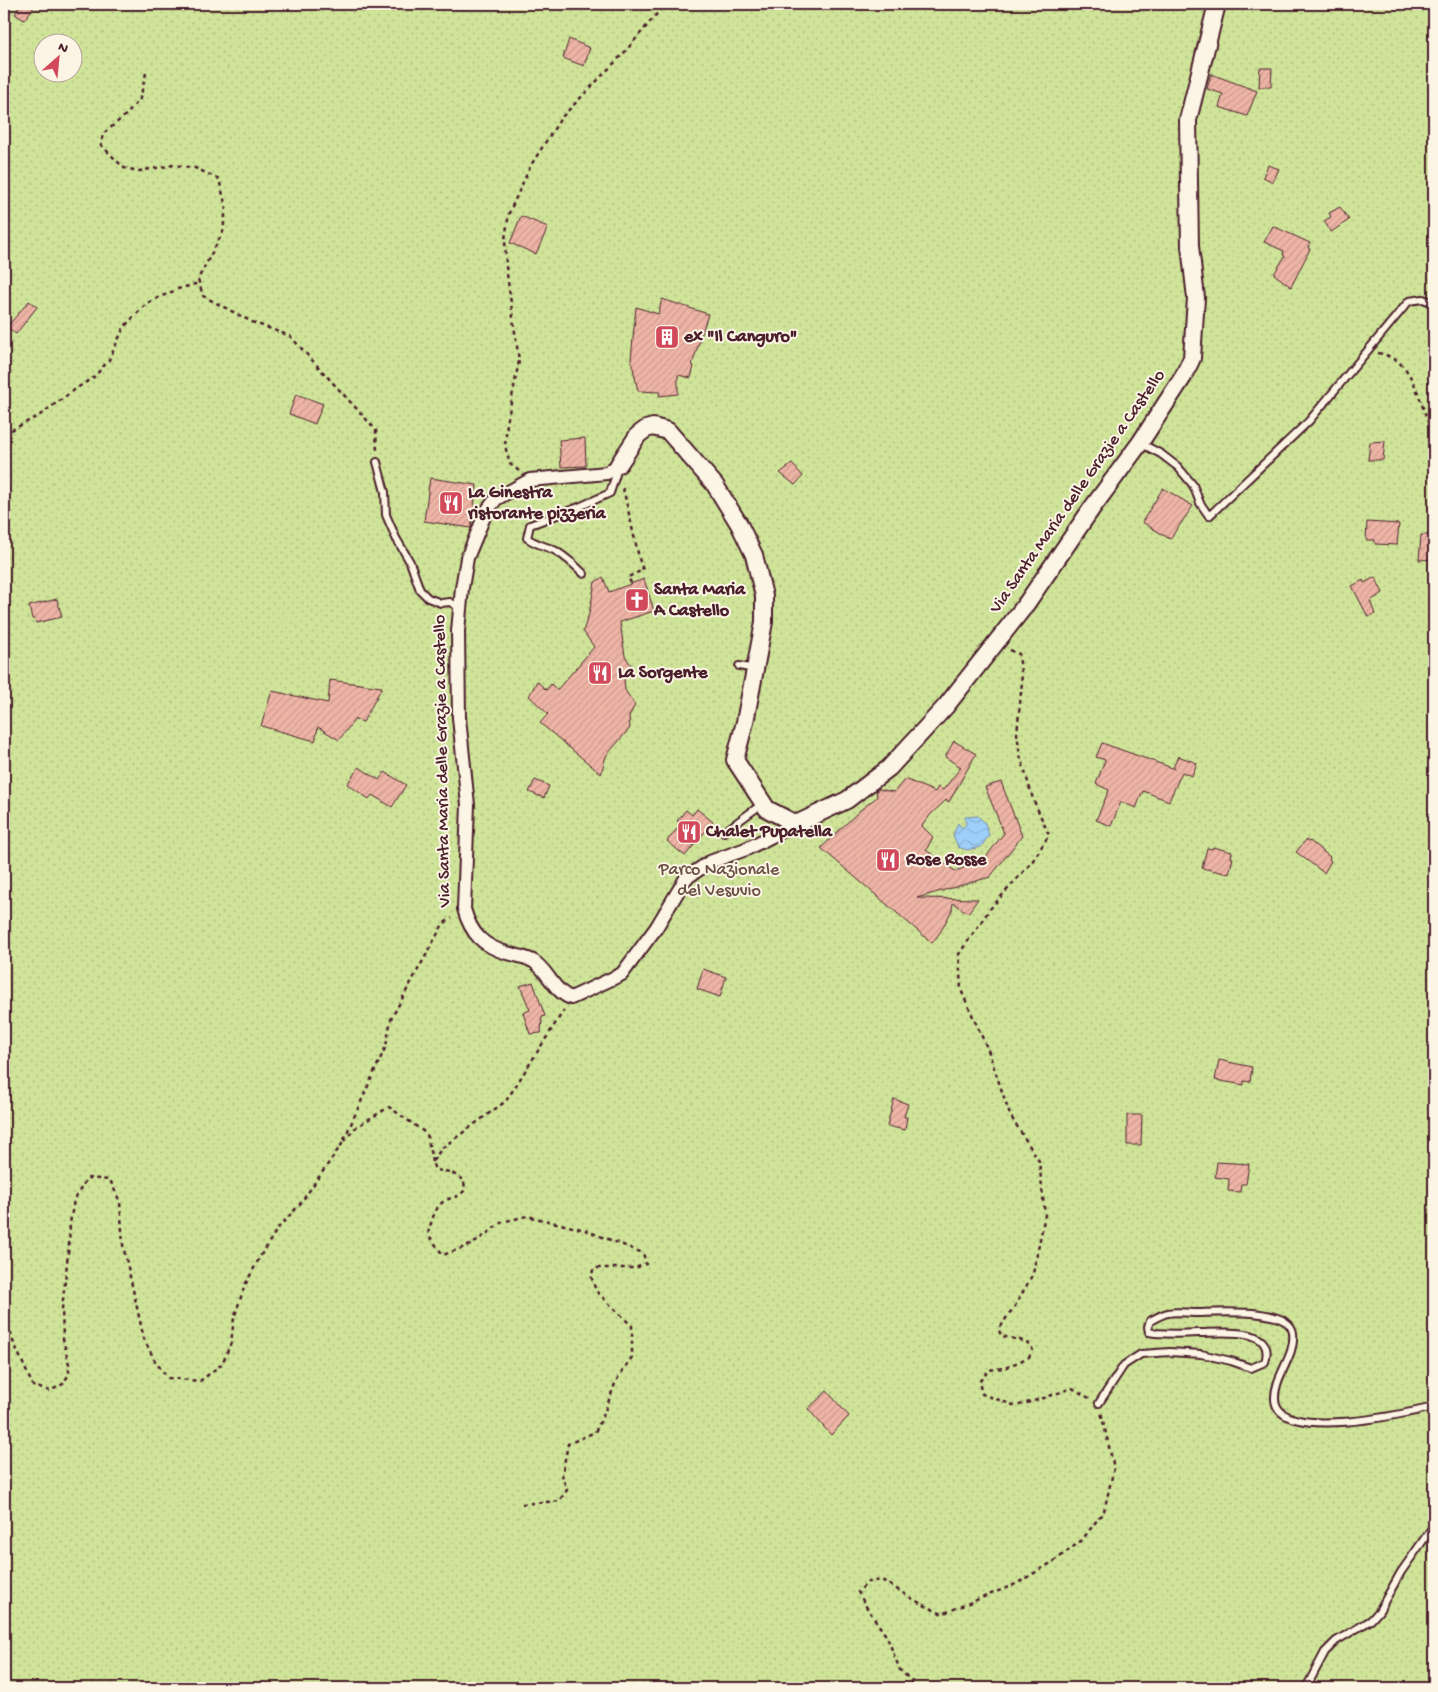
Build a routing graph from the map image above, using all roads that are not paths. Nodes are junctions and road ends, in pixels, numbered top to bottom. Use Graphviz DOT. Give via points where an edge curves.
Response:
graph roads {
  1 [pos="1217,4"];
  2 [pos="1434,303"];
  3 [pos="1140,443"];
  4 [pos="377,462"];
  5 [pos="619,464"];
  6 [pos="546,542"];
  7 [pos="538,545"];
  8 [pos="584,574"];
  9 [pos="460,608"];
  10 [pos="739,666"];
  11 [pos="756,669"];
  12 [pos="763,803"];
  13 [pos="796,824"];
  14 [pos="724,832"];
  15 [pos="1099,1403"];
  16 [pos="1434,1407"];
  17 [pos="1434,1525"];
  18 [pos="1306,1688"];
  1 -- 3 [label="street, Via Santa Maria delle Grazie a Castello" via="1188,120 1190,246 1196,298 1192,358"];
  2 -- 3 [label="lane" via="1422,299 1409,301 1310,421 1209,516 1178,467"];
  3 -- 13 [label="street, Via Santa Maria delle Grazie a Castello" via="1024,607 946,706 889,768 847,800"];
  4 -- 9 [label="lane" via="386,515 420,590 428,598 441,603 450,602"];
  5 -- 7 [label="lane" via="610,493 530,525 526,538"];
  5 -- 9 [label="street, Via Santa Maria delle Grazie a Castello" via="607,473 530,480 496,499 486,512 468,558"];
  5 -- 11 [label="street" via="638,435 646,429 661,428 674,436 715,485 740,524 754,555 764,596 764,622"];
  6 -- 7 [label="lane"];
  7 -- 8 [label="lane" via="570,560"];
  9 -- 13 [label="street, Via Santa Maria delle Grazie a Castello" via="459,718 468,805 464,909 467,921 480,941 535,962 562,995 572,998 622,974 656,928 686,878 710,862 746,849"];
  10 -- 11 [label="lane"];
  11 -- 12 [label="street" via="735,760"];
  12 -- 13 [label="street" via="767,809"];
  12 -- 14 [label="lane"];
  15 -- 16 [label="lane" via="1124,1364 1141,1354 1201,1354 1252,1368 1265,1362 1266,1345 1247,1334 1232,1331 1155,1333 1149,1332 1148,1327 1150,1321 1168,1313 1242,1312 1276,1317 1287,1323 1293,1332 1292,1347 1277,1384 1275,1400 1278,1410 1287,1415 1314,1423 1345,1422"];
  17 -- 18 [label="lane" via="1379,1610 1325,1652"];
}
